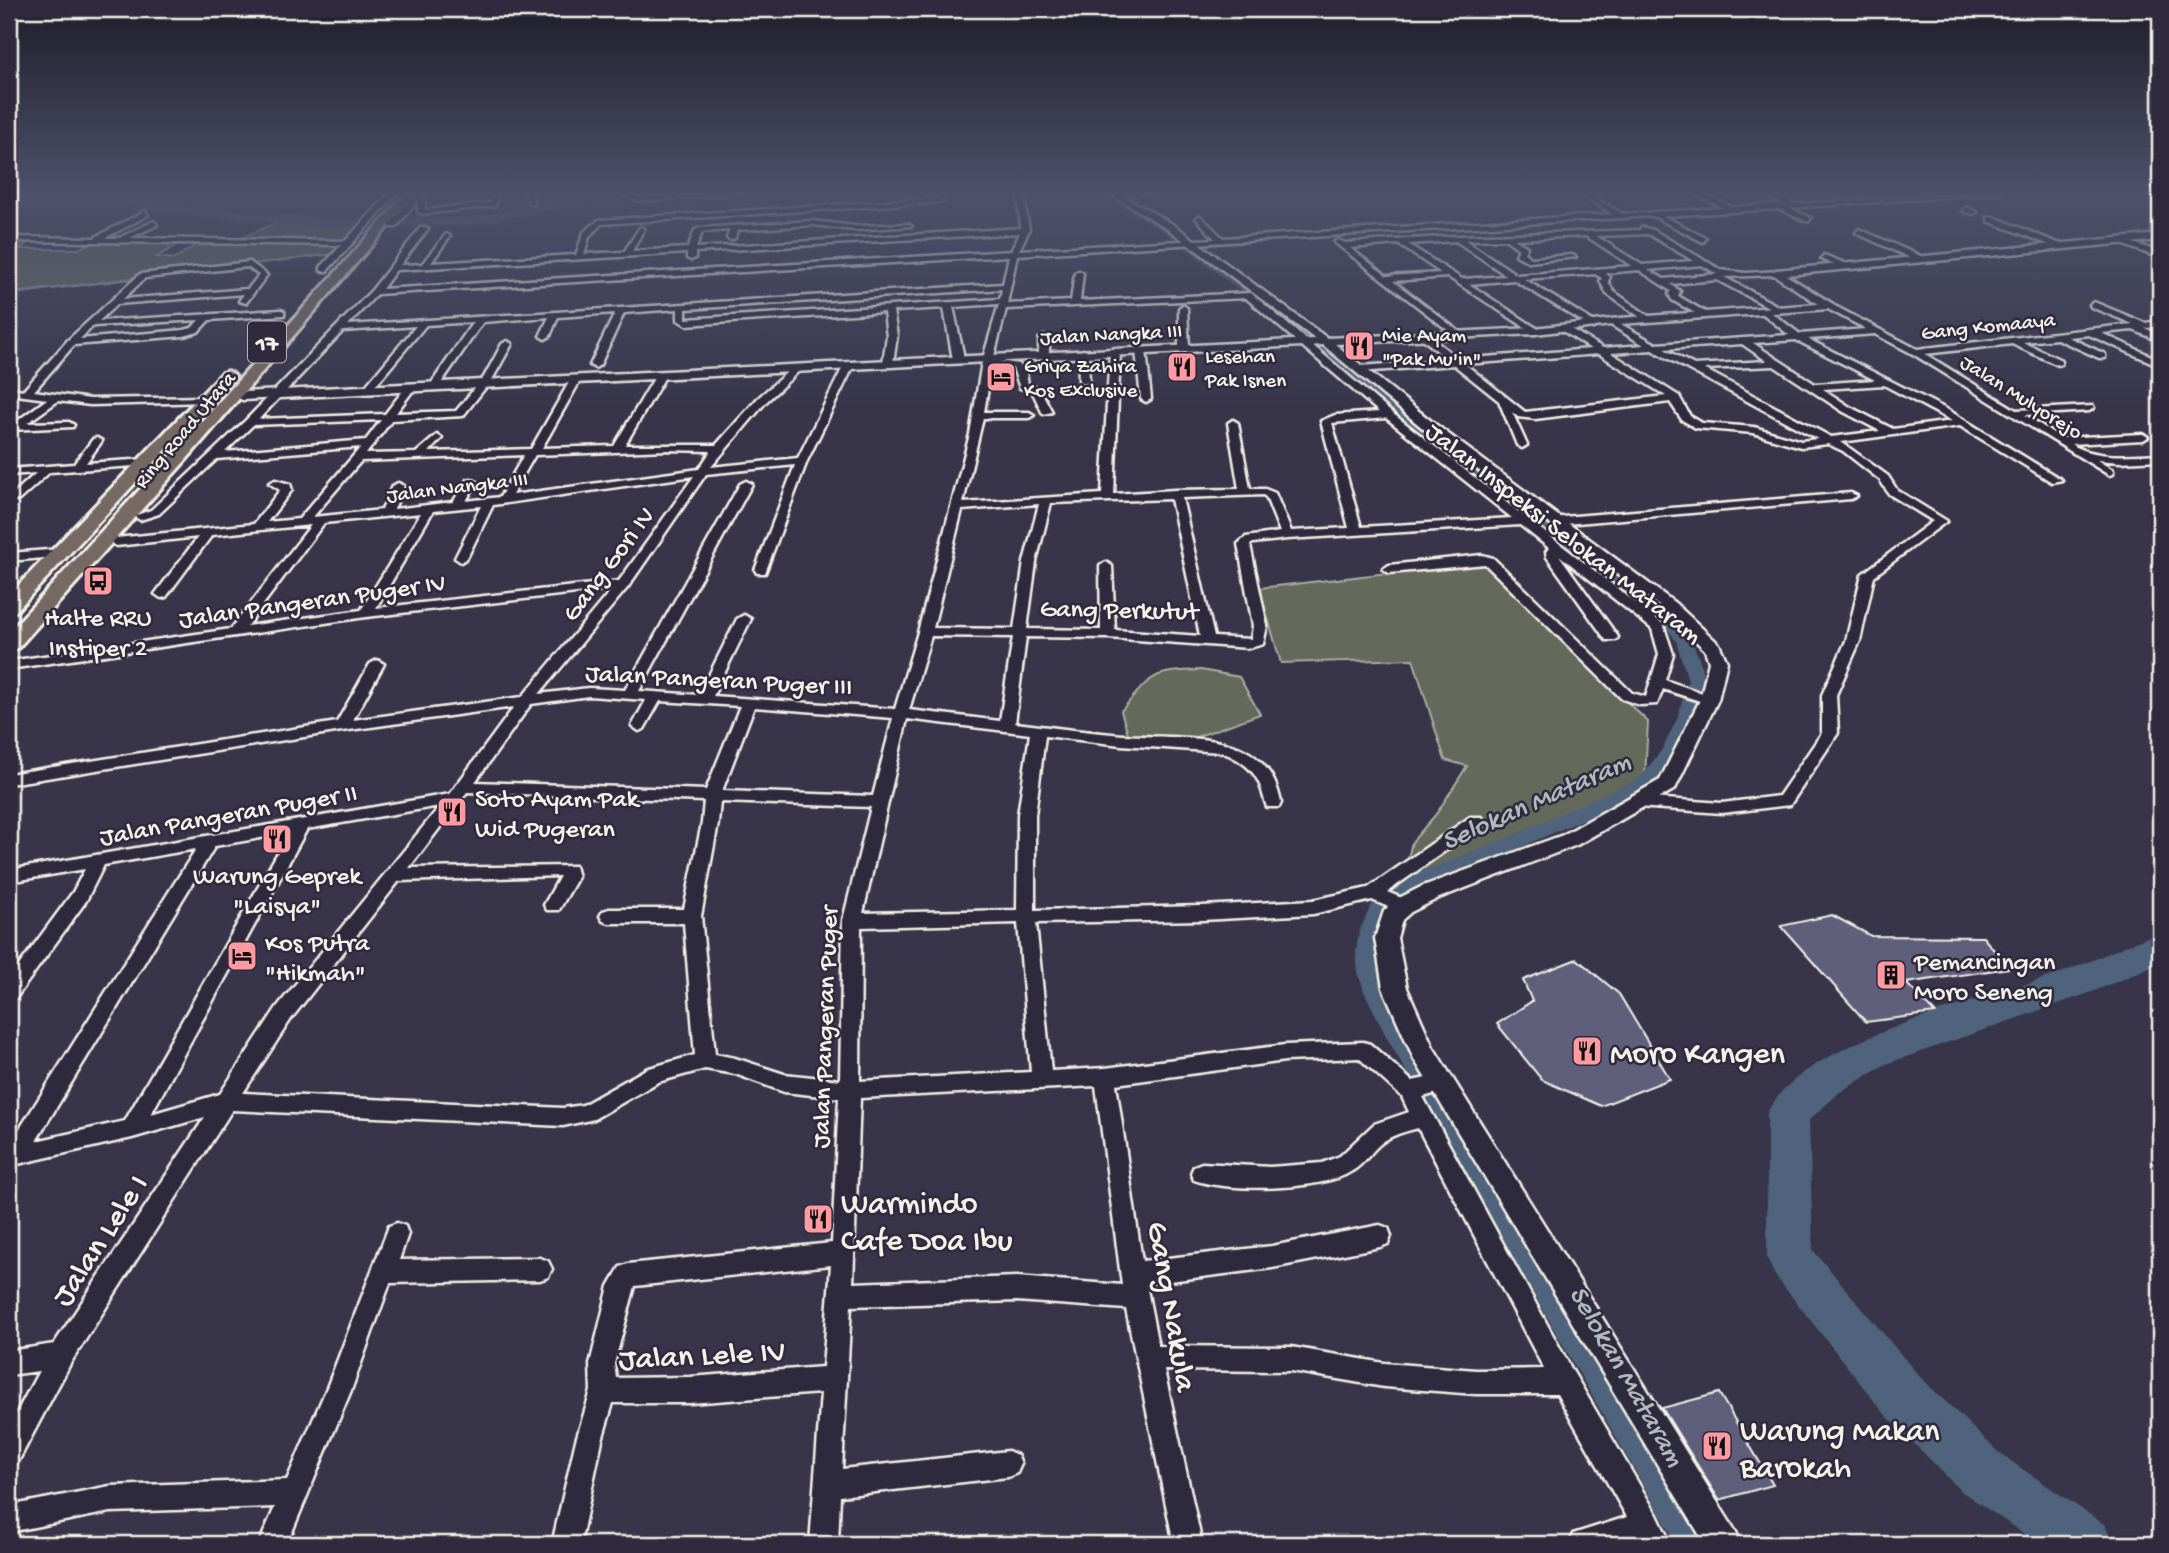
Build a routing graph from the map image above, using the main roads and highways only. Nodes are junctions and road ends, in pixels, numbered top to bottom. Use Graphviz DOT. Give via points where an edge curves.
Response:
graph roads {
  1 [pos="332,265"];
  2 [pos="346,265"];
  3 [pos="328,269"];
  4 [pos="307,287"];
  5 [pos="285,309"];
  6 [pos="264,332"];
  7 [pos="277,348"];
  8 [pos="239,361"];
  9 [pos="162,463"];
  10 [pos="53,603"];
  11 [pos="9,607"];
  12 [pos="9,623"];
  13 [pos="9,644"];
  14 [pos="9,664"];
  1 -- 3 [label="highway, 17"];
  2 -- 7 [label="highway, Ring Road Utara"];
  3 -- 4 [label="highway, Ring Road Utara"];
  3 -- 9 [label="highway, 17"];
  5 -- 6 [label="highway"];
  7 -- 9 [label="highway, 17"];
  7 -- 10 [label="highway, Ring Road Utara" via="140,516"];
  8 -- 9 [label="highway, Ring Road Utara"];
  9 -- 10 [label="highway, 17"];
  9 -- 11 [label="highway, Ring Road Utara"];
  9 -- 12 [label="highway, 17"];
  10 -- 13 [label="highway, 17"];
  10 -- 14 [label="highway, Ring Road Utara"];
}
